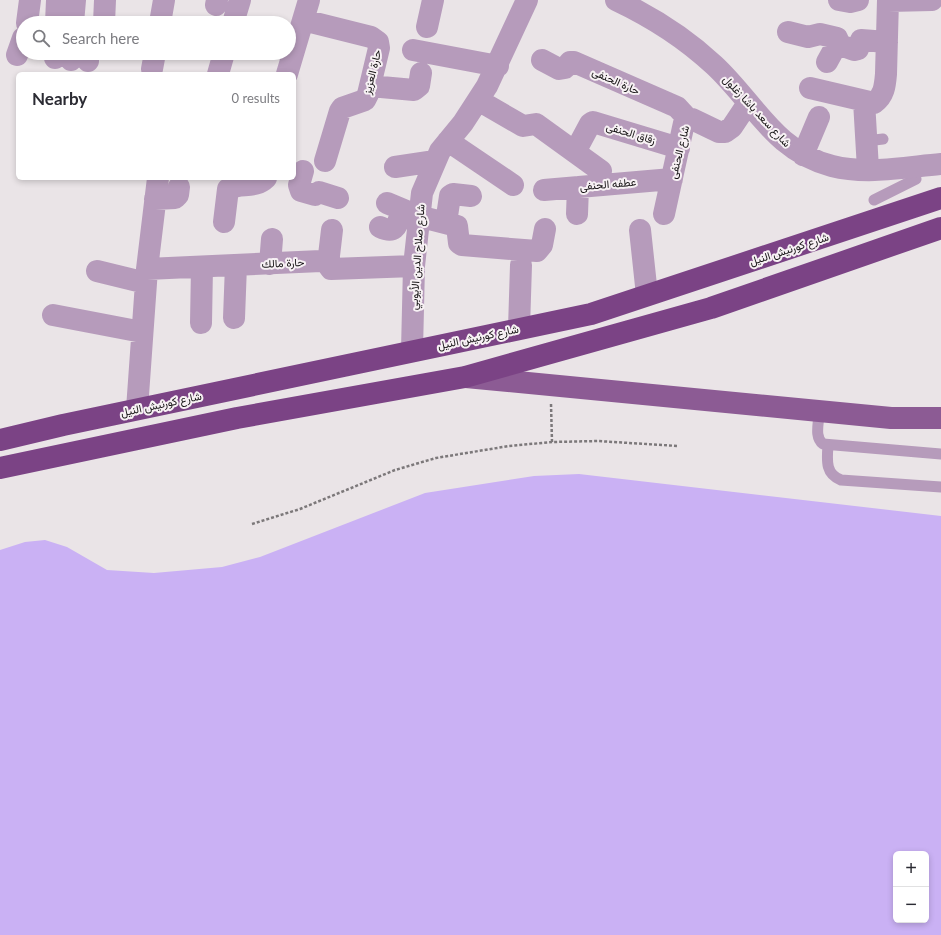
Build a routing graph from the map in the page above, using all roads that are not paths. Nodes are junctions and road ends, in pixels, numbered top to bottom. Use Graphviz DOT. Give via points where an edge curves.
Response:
graph roads {
  1 [pos="30,0"];
  2 [pos="57,0"];
  3 [pos="75,0"];
  4 [pos="105,0"];
  5 [pos="164,0"];
  6 [pos="240,0"];
  7 [pos="433,0"];
  8 [pos="527,0"];
  9 [pos="839,0"];
  10 [pos="858,0"];
  11 [pos="888,0"];
  12 [pos="932,0"];
  13 [pos="623,2"];
  14 [pos="306,10"];
  15 [pos="28,16"];
  16 [pos="56,16"];
  17 [pos="73,16"];
  18 [pos="104,16"];
  19 [pos="161,16"];
  20 [pos="235,16"];
  21 [pos="427,27"];
  22 [pos="788,32"];
  23 [pos="838,42"];
  24 [pos="296,44"];
  25 [pos="413,50"];
  26 [pos="887,52"];
  27 [pos="222,60"];
  28 [pos="291,60"];
  29 [pos="542,60"];
  30 [pos="864,61"];
  31 [pos="827,62"];
  32 [pos="498,66"];
  33 [pos="219,72"];
  34 [pos="288,72"];
  35 [pos="421,73"];
  36 [pos="370,86"];
  37 [pos="810,88"];
  38 [pos="478,100"];
  39 [pos="864,101"];
  40 [pos="748,103"];
  41 [pos="818,117"];
  42 [pos="689,120"];
  43 [pos="448,141"];
  44 [pos="679,148"];
  45 [pos="575,152"];
  46 [pos="803,156"];
  47 [pos="435,161"];
  48 [pos="941,164"];
  49 [pos="395,167"];
  50 [pos="308,169"];
  51 [pos="868,169"];
  52 [pos="601,171"];
  53 [pos="672,178"];
  54 [pos="916,179"];
  55 [pos="158,180"];
  56 [pos="263,180"];
  57 [pos="512,185"];
  58 [pos="179,187"];
  59 [pos="578,187"];
  60 [pos="941,189"];
  61 [pos="544,190"];
  62 [pos="885,194"];
  63 [pos="471,196"];
  64 [pos="338,198"];
  65 [pos="155,199"];
  66 [pos="874,200"];
  67 [pos="932,202"];
  68 [pos="402,210"];
  69 [pos="577,214"];
  70 [pos="664,214"];
  71 [pos="893,215"];
  72 [pos="224,222"];
  73 [pos="446,223"];
  74 [pos="380,226"];
  75 [pos="941,228"];
  76 [pos="545,229"];
  77 [pos="332,230"];
  78 [pos="640,230"];
  79 [pos="272,239"];
  80 [pos="270,264"];
  81 [pos="328,264"];
  82 [pos="236,265"];
  83 [pos="521,265"];
  84 [pos="202,266"];
  85 [pos="414,266"];
  86 [pos="97,271"];
  87 [pos="147,276"];
  88 [pos="647,295"];
  89 [pos="53,315"];
  90 [pos="234,318"];
  91 [pos="201,323"];
  92 [pos="519,328"];
  93 [pos="142,332"];
  94 [pos="412,350"];
  95 [pos="465,377"];
  96 [pos="137,409"];
  97 [pos="819,412"];
  98 [pos="941,418"];
  99 [pos="5,436"];
  100 [pos="828,445"];
  101 [pos="941,454"];
  102 [pos="0,468"];
  103 [pos="941,487"];
  1 -- 15 [label="street"];
  2 -- 16 [label="street"];
  3 -- 17 [label="street"];
  4 -- 18 [label="street"];
  5 -- 19 [label="street"];
  6 -- 20 [label="street"];
  7 -- 21 [label="street"];
  8 -- 32 [label="street, شارع صلاح الدين الأيوبي"];
  9 -- 10 [label="street"];
  11 -- 12 [label="street"];
  11 -- 26 [label="street"];
  13 -- 40 [label="street, شارع سعد باشا زغلول" via="662,24 698,51 716,66"];
  14 -- 24 [label="street"];
  14 -- 36 [label="street, حارة العزيز" via="374,38 378,42 379,48"];
  22 -- 23 [label="street" via="808,37 820,34 835,37"];
  23 -- 26 [label="street" via="856,50 861,40"];
  23 -- 31 [label="street"];
  25 -- 32 [label="street"];
  26 -- 30 [label="street"];
  26 -- 39 [label="street" via="883,94 874,103"];
  27 -- 33 [label="street"];
  28 -- 34 [label="street"];
  29 -- 42 [label="street, حارة الحنفى" via="559,69 574,62 677,107"];
  32 -- 38 [label="street, شارع صلاح الدين الأيوبي"];
  35 -- 36 [label="street" via="419,86 414,90"];
  36 -- 50 [label="street, حارة العزيز" via="365,100 342,108"];
  37 -- 39 [label="street"];
  38 -- 43 [label="street, شارع صلاح الدين الأيوبي"];
  38 -- 45 [label="street" via="523,126 536,124"];
  39 -- 51 [label="street" via="874,140"];
  40 -- 42 [label="street, شارع الحنفى" via="732,127 725,132"];
  40 -- 46 [label="street, شارع سعد باشا زغلول" via="784,142"];
  41 -- 46 [label="street"];
  42 -- 44 [label="street, شارع الحنفى" via="684,123"];
  43 -- 47 [label="street, شارع صلاح الدين الأيوبي"];
  43 -- 57 [label="street"];
  44 -- 45 [label="street, زقاق الحنفى" via="593,122"];
  44 -- 53 [label="street, شارع الحنفى"];
  45 -- 52 [label="street"];
  46 -- 51 [label="street, شارع سعد باشا زغلول" via="833,166"];
  47 -- 49 [label="street"];
  47 -- 68 [label="street, شارع صلاح الدين الأيوبي" via="422,193"];
  48 -- 51 [label="street, شارع سعد باشا زغلول"];
  50 -- 64 [label="street, حارة العزيز" via="299,185 301,190"];
  53 -- 59 [label="street, عطفه الحنفى"];
  53 -- 70 [label="street, شارع الحنفى"];
  54 -- 62 [label="lane"];
  55 -- 65 [label="street"];
  56 -- 72 [label="street" via="257,185 228,189"];
  58 -- 65 [label="street" via="175,198"];
  59 -- 61 [label="street, عطفه الحنفى"];
  59 -- 69 [label="street"];
  60 -- 67 [label="street, شارع كورنيش النيل"];
  62 -- 66 [label="lane"];
  62 -- 71 [label="lane"];
  63 -- 73 [label="street" via="450,196"];
  65 -- 87 [label="street"];
  67 -- 71 [label="highway, شارع كورنيش النيل"];
  68 -- 73 [label="street"];
  68 -- 74 [label="street" via="394,229 387,230"];
  68 -- 85 [label="street, شارع صلاح الدين الأيوبي"];
  71 -- 88 [label="highway, شارع كورنيش النيل"];
  73 -- 76 [label="street" via="457,226 459,243 462,245 533,252 541,249"];
  75 -- 95 [label="highway" via="711,308"];
  77 -- 81 [label="street"];
  78 -- 88 [label="street"];
  79 -- 80 [label="street"];
  80 -- 81 [label="street, حارة مالك" via="321,261"];
  80 -- 82 [label="street, حارة مالك"];
  81 -- 85 [label="street, حارة مالك" via="332,269"];
  82 -- 84 [label="street, حارة مالك"];
  82 -- 90 [label="street"];
  83 -- 92 [label="street"];
  84 -- 87 [label="street, حارة مالك"];
  84 -- 91 [label="street"];
  85 -- 94 [label="street, شارع صلاح الدين الأيوبي"];
  86 -- 87 [label="street, حارة مالك"];
  87 -- 93 [label="street"];
  88 -- 92 [label="highway, شارع كورنيش النيل" via="591,314"];
  89 -- 93 [label="street"];
  92 -- 94 [label="highway, شارع كورنيش النيل"];
  93 -- 96 [label="street"];
  94 -- 96 [label="highway, شارع كورنيش النيل"];
  95 -- 97 [label="main road"];
  95 -- 102 [label="highway" via="237,418"];
  96 -- 99 [label="highway, شارع كورنيش النيل"];
  97 -- 98 [label="main road" via="891,418"];
  97 -- 100 [label="lane" via="818,438"];
  100 -- 101 [label="lane"];
  100 -- 103 [label="lane" via="829,471 841,480"];
}
